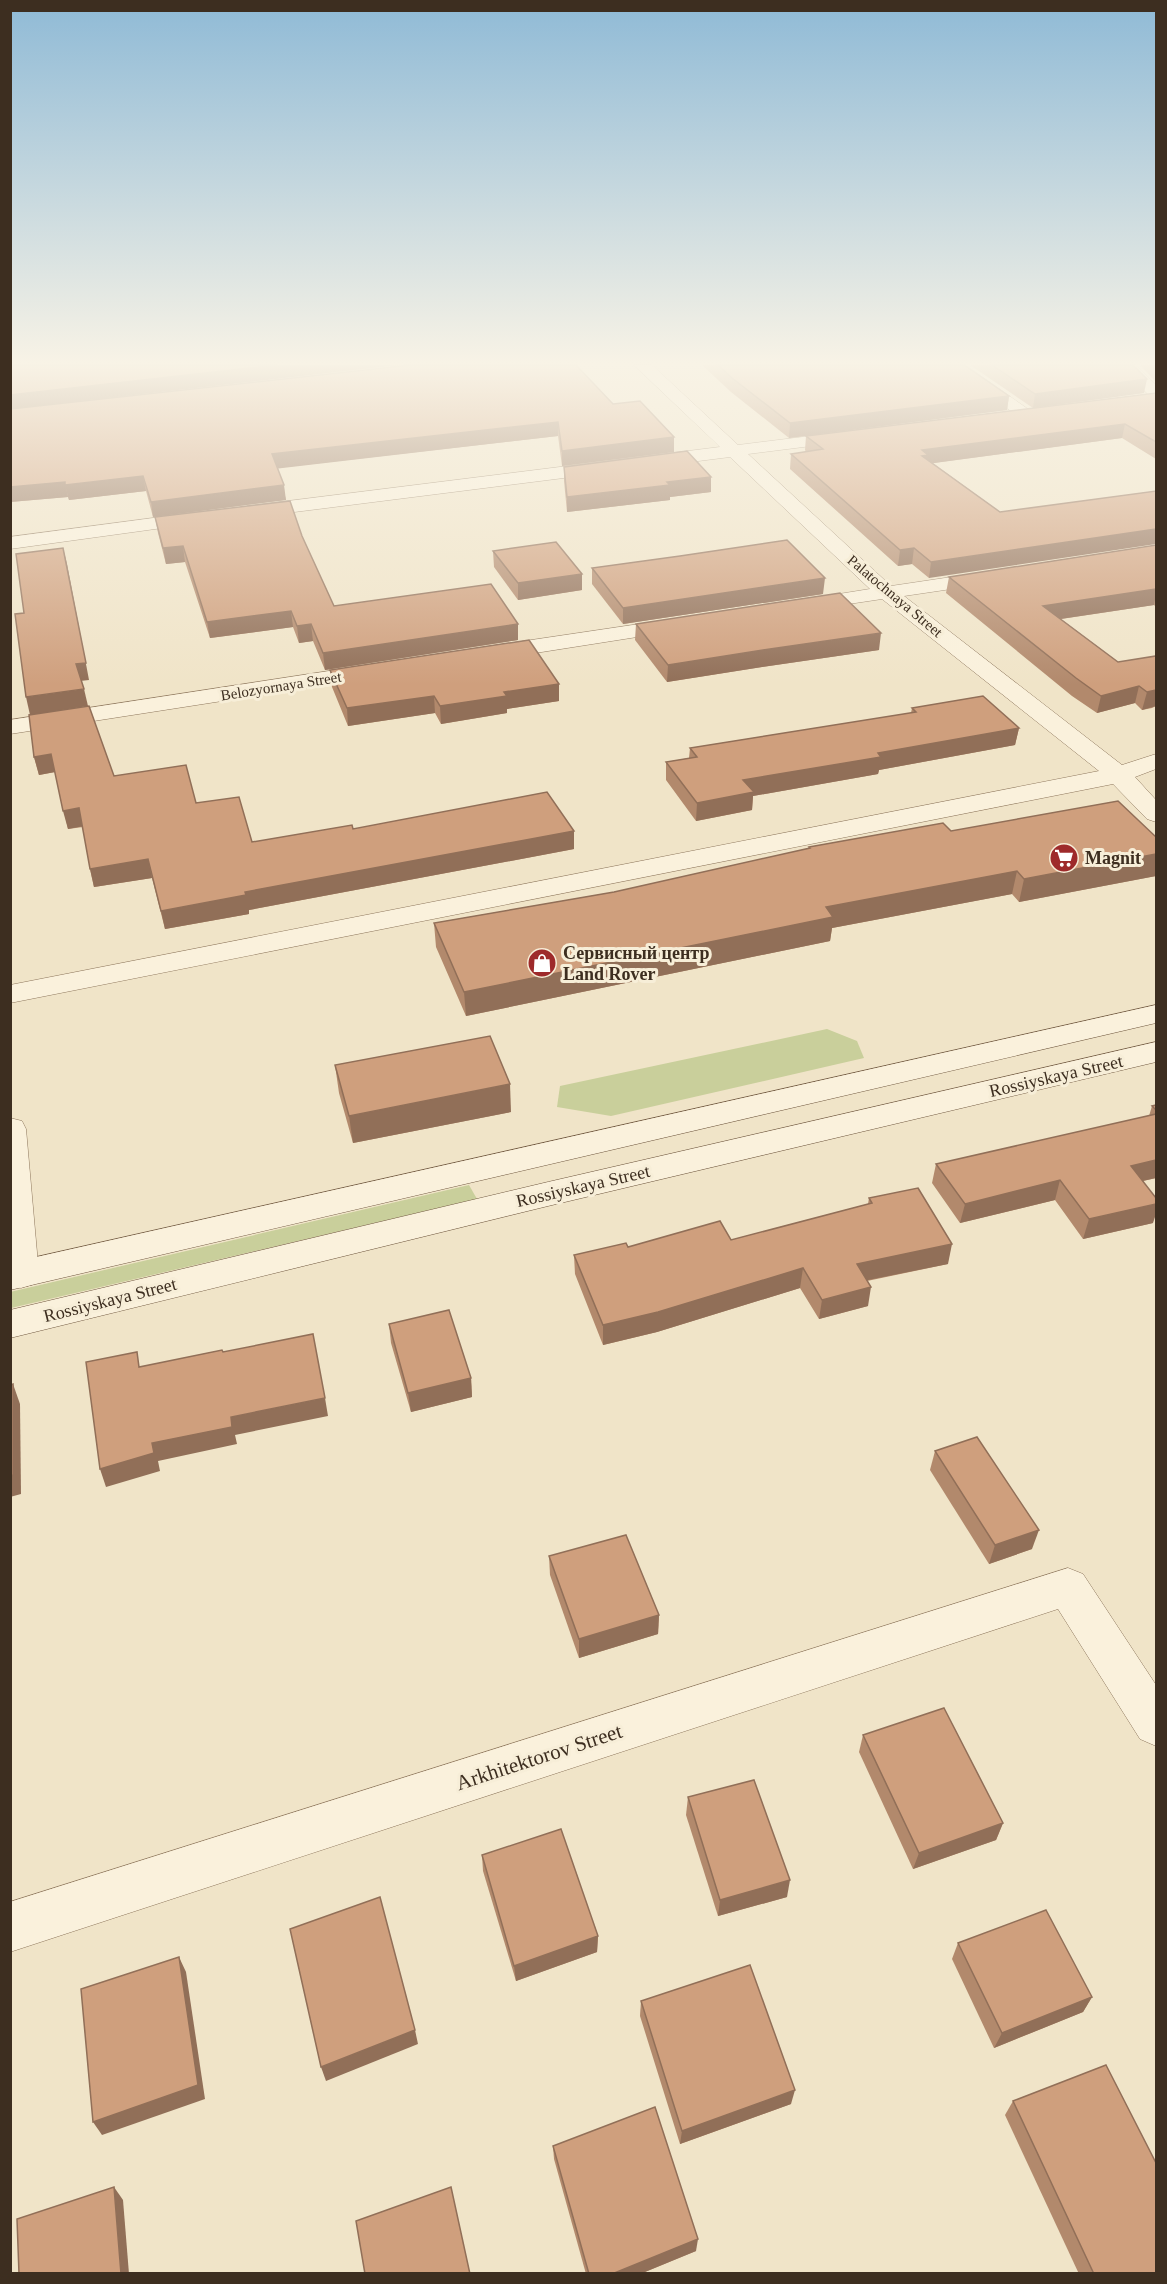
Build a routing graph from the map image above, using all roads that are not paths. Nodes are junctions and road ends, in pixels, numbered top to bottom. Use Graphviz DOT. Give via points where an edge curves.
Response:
graph roads {
  1 [pos="565,472"];
  2 [pos="757,472"];
  3 [pos="10,543"];
  4 [pos="1016,573"];
  5 [pos="887,592"];
  6 [pos="780,609"];
  7 [pos="697,622"];
  8 [pos="472,656"];
  9 [pos="401,667"];
  10 [pos="10,727"];
  11 [pos="1156,761"];
  12 [pos="1119,775"];
  13 [pos="1156,814"];
  14 [pos="10,994"];
  15 [pos="1156,1014"];
  16 [pos="1156,1052"];
  17 [pos="10,1129"];
  18 [pos="16,1276"];
  19 [pos="10,1324"];
  20 [pos="1156,1724"];
  21 [pos="10,1926"];
  1 -- 3 [label="street"];
  2 -- 5 [label="street, Palatochnaya Street"];
  4 -- 5 [label="street"];
  5 -- 6 [label="street"];
  5 -- 12 [label="street, Palatochnaya Street"];
  7 -- 8 [label="street"];
  9 -- 10 [label="street, Belozyornaya Street"];
  11 -- 12 [label="street"];
  12 -- 13 [label="street, Palatochnaya Street"];
  12 -- 14 [label="street"];
  15 -- 18 [label="street, Rossiyskaya Street"];
  16 -- 19 [label="street, Rossiyskaya Street"];
  17 -- 18 [label="street"];
  20 -- 21 [label="street, Arkhitektorov Street" via="1068,1587"];
}
